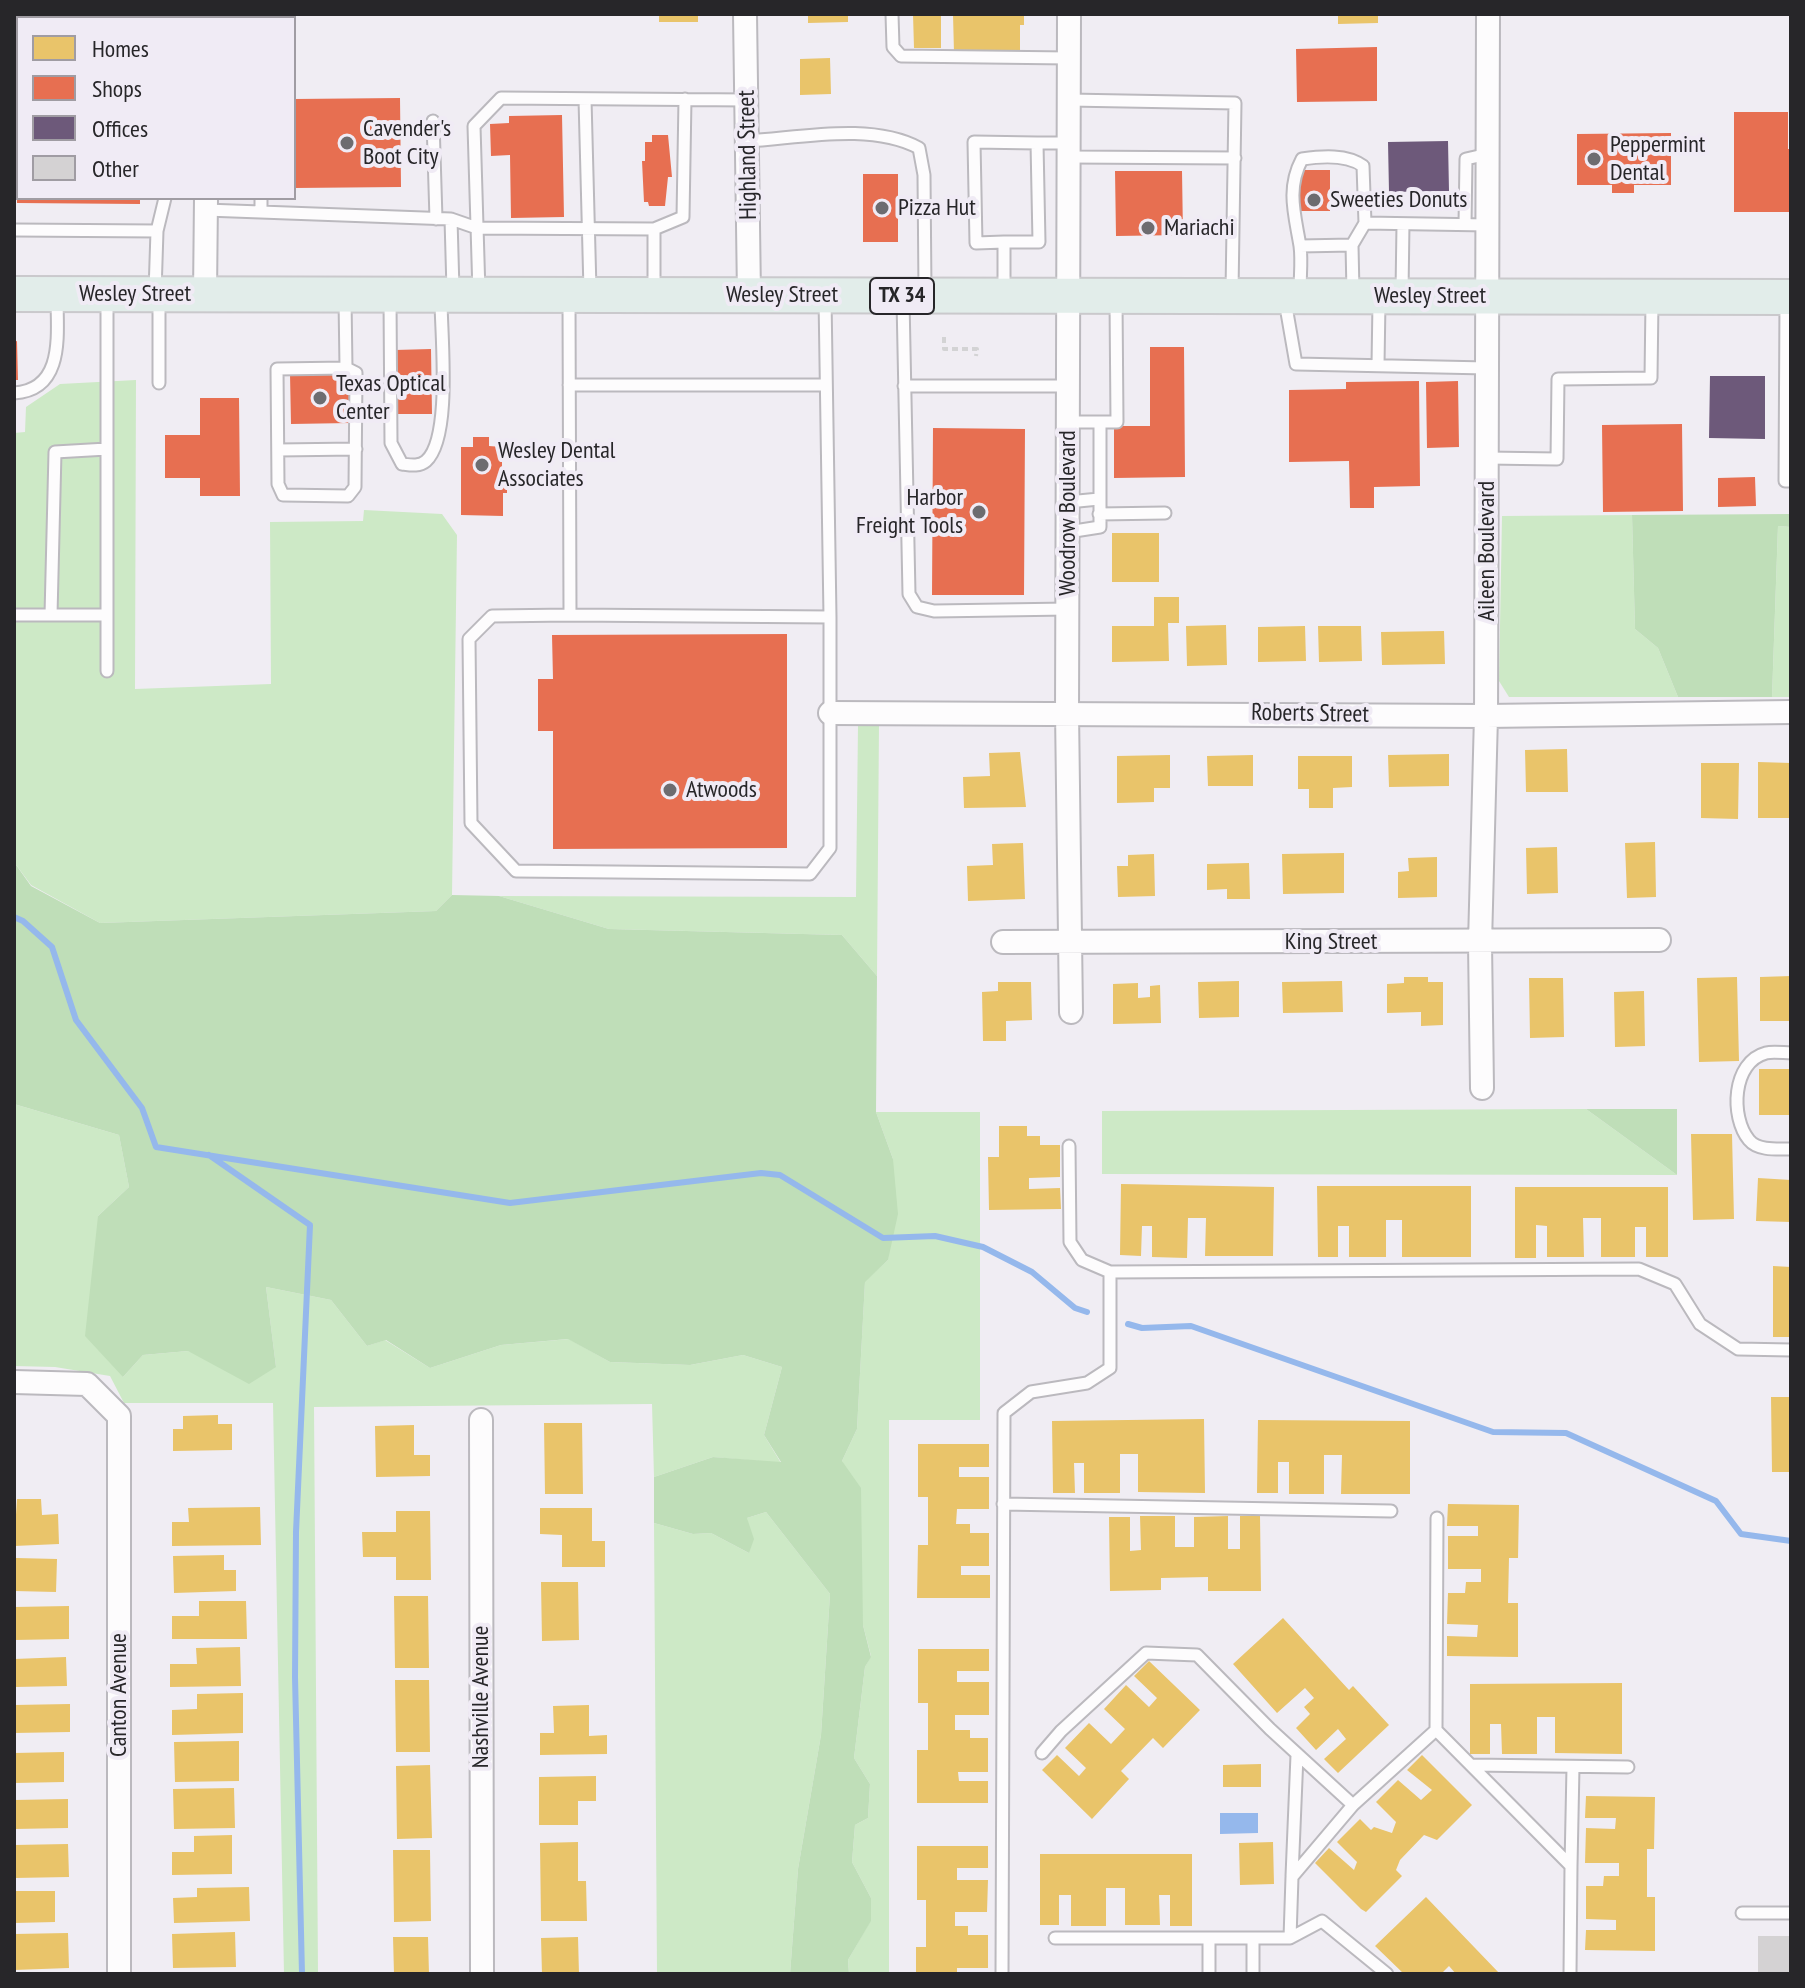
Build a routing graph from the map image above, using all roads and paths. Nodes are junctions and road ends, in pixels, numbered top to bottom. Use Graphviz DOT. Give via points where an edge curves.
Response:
graph roads {
  1 [pos="745,14"];
  2 [pos="892,14"];
  3 [pos="1069,14"];
  4 [pos="1488,14"];
  5 [pos="1069,58"];
  6 [pos="585,99"];
  7 [pos="685,99"];
  8 [pos="747,100"];
  9 [pos="1069,100"];
  10 [pos="433,121"];
  11 [pos="747,141"];
  12 [pos="1037,143"];
  13 [pos="1069,150"];
  14 [pos="1235,158"];
  15 [pos="165,200"];
  16 [pos="261,200"];
  17 [pos="206,204"];
  18 [pos="261,212"];
  19 [pos="436,219"];
  20 [pos="451,219"];
  21 [pos="1365,223"];
  22 [pos="1403,224"];
  23 [pos="1477,224"];
  24 [pos="477,228"];
  25 [pos="588,228"];
  26 [pos="654,229"];
  27 [pos="14,230"];
  28 [pos="157,231"];
  29 [pos="1004,242"];
  30 [pos="1352,245"];
  31 [pos="1300,246"];
  32 [pos="14,294"];
  33 [pos="57,294"];
  34 [pos="108,294"];
  35 [pos="157,294"];
  36 [pos="205,294"];
  37 [pos="345,295"];
  38 [pos="390,295"];
  39 [pos="457,295"];
  40 [pos="579,295"];
  41 [pos="654,295"];
  42 [pos="749,295"];
  43 [pos="825,296"];
  44 [pos="914,296"];
  45 [pos="1004,296"];
  46 [pos="1069,296"];
  47 [pos="1116,296"];
  48 [pos="1232,296"];
  49 [pos="1292,296"];
  50 [pos="1378,296"];
  51 [pos="1488,297"];
  52 [pos="1652,297"];
  53 [pos="1789,297"];
  54 [pos="944,337"];
  55 [pos="976,356"];
  56 [pos="1378,365"];
  57 [pos="346,368"];
  58 [pos="1487,368"];
  59 [pos="159,383"];
  60 [pos="569,385"];
  61 [pos="826,385"];
  62 [pos="904,386"];
  63 [pos="1068,386"];
  64 [pos="14,393"];
  65 [pos="1068,422"];
  66 [pos="1100,422"];
  67 [pos="107,449"];
  68 [pos="356,449"];
  69 [pos="278,450"];
  70 [pos="1487,458"];
  71 [pos="1791,481"];
  72 [pos="1099,499"];
  73 [pos="1068,502"];
  74 [pos="1165,513"];
  75 [pos="1100,520"];
  76 [pos="1068,532"];
  77 [pos="1068,609"];
  78 [pos="14,615"];
  79 [pos="51,615"];
  80 [pos="107,615"];
  81 [pos="570,615"];
  82 [pos="830,617"];
  83 [pos="107,671"];
  84 [pos="1067,712"];
  85 [pos="1791,712"];
  86 [pos="830,713"];
  87 [pos="1486,716"];
  88 [pos="1659,940"];
  89 [pos="1003,942"];
  90 [pos="1070,942"];
  91 [pos="1480,943"];
  92 [pos="1071,1012"];
  93 [pos="1791,1053"];
  94 [pos="1482,1088"];
  95 [pos="1069,1146"];
  96 [pos="1791,1149"];
  97 [pos="1110,1272"];
  98 [pos="1791,1350"];
  99 [pos="14,1382"];
  100 [pos="481,1420"];
  101 [pos="1003,1504"];
  102 [pos="1391,1511"];
  103 [pos="1437,1518"];
  104 [pos="1436,1730"];
  105 [pos="1042,1753"];
  106 [pos="1297,1755"];
  107 [pos="1471,1765"];
  108 [pos="1573,1767"];
  109 [pos="1628,1767"];
  110 [pos="1353,1805"];
  111 [pos="1571,1866"];
  112 [pos="1292,1877"];
  113 [pos="1742,1913"];
  114 [pos="1791,1913"];
  115 [pos="1055,1938"];
  116 [pos="1209,1938"];
  117 [pos="1253,1938"];
  118 [pos="1290,1938"];
  119 [pos="119,1974"];
  120 [pos="482,1974"];
  121 [pos="1002,1974"];
  122 [pos="1209,1974"];
  123 [pos="1253,1974"];
  124 [pos="1387,1974"];
  125 [pos="1570,1974"];
  1 -- 8 [label="street, Highland Street"];
  2 -- 5 [label="lane" via="893,47 901,56"];
  3 -- 5 [label="street, Woodrow Boulevard"];
  4 -- 23 [label="street, Aileen Boulevard" via="1488,154"];
  5 -- 9 [label="street, Woodrow Boulevard"];
  6 -- 7 [label="lane"];
  6 -- 24 [label="lane" via="501,98 474,126"];
  6 -- 25 [label="lane"];
  7 -- 8 [label="lane"];
  7 -- 26 [label="lane" via="683,217"];
  8 -- 11 [label="street, Highland Street"];
  9 -- 13 [label="street, Woodrow Boulevard"];
  9 -- 14 [label="lane" via="1235,103"];
  10 -- 19 [label="lane"];
  11 -- 42 [label="street, Highland Street"];
  11 -- 44 [label="lane" via="861,135 902,139 919,148 924,175"];
  12 -- 13 [label="lane"];
  12 -- 29 [label="lane" via="1039,242"];
  12 -- 29 [label="lane" via="974,142 976,243"];
  13 -- 14 [label="lane"];
  13 -- 46 [label="street, Woodrow Boulevard"];
  14 -- 48 [label="lane"];
  15 -- 28 [label="lane"];
  16 -- 18 [label="lane"];
  17 -- 18 [label="lane"];
  17 -- 36 [label="street"];
  18 -- 19 [label="lane"];
  19 -- 20 [label="lane"];
  20 -- 24 [label="lane"];
  20 -- 39 [label="lane"];
  21 -- 22 [label="lane"];
  21 -- 30 [label="lane"];
  21 -- 31 [label="lane" via="1363,166 1353,159 1302,159 1292,183"];
  22 -- 23 [label="lane"];
  22 -- 50 [label="lane"];
  23 -- 51 [label="street, Aileen Boulevard"];
  24 -- 25 [label="lane"];
  24 -- 39 [label="lane"];
  25 -- 26 [label="lane"];
  25 -- 40 [label="lane"];
  26 -- 41 [label="lane"];
  27 -- 28 [label="lane"];
  28 -- 35 [label="lane"];
  29 -- 45 [label="lane"];
  30 -- 31 [label="lane"];
  30 -- 50 [label="lane"];
  31 -- 49 [label="lane"];
  32 -- 33 [label="main road, Wesley Street / TX 34"];
  33 -- 34 [label="main road, Wesley Street / TX 34"];
  33 -- 64 [label="lane" via="55,363 33,389"];
  34 -- 35 [label="main road, Wesley Street / TX 34"];
  34 -- 67 [label="lane"];
  35 -- 36 [label="main road, Wesley Street / TX 34"];
  35 -- 59 [label="lane"];
  36 -- 37 [label="main road, Wesley Street / TX 34"];
  37 -- 38 [label="main road, Wesley Street / TX 34"];
  37 -- 57 [label="lane"];
  38 -- 39 [label="main road, Wesley Street / TX 34"];
  38 -- 39 [label="lane" via="391,443 402,464 415,466 434,450 441,428"];
  39 -- 40 [label="main road, Wesley Street / TX 34"];
  40 -- 41 [label="main road, Wesley Street / TX 34"];
  40 -- 60 [label="lane"];
  41 -- 42 [label="main road, Wesley Street / TX 34"];
  42 -- 43 [label="main road, Wesley Street / TX 34"];
  43 -- 44 [label="main road, Wesley Street / TX 34"];
  43 -- 61 [label="lane"];
  44 -- 45 [label="main road, Wesley Street / TX 34"];
  44 -- 62 [label="lane"];
  45 -- 46 [label="main road, Wesley Street / TX 34"];
  46 -- 47 [label="main road, Wesley Street / TX 34"];
  46 -- 63 [label="street, Woodrow Boulevard"];
  47 -- 48 [label="main road, Wesley Street / TX 34"];
  47 -- 66 [label="lane" via="1117,422"];
  48 -- 49 [label="main road, Wesley Street / TX 34"];
  49 -- 50 [label="main road, Wesley Street / TX 34"];
  49 -- 56 [label="lane" via="1296,364"];
  50 -- 51 [label="main road, Wesley Street / TX 34"];
  50 -- 56 [label="lane"];
  51 -- 52 [label="main road, Wesley Street / TX 34"];
  51 -- 58 [label="street, Aileen Boulevard"];
  52 -- 53 [label="main road, Wesley Street / TX 34"];
  52 -- 70 [label="lane" via="1651,378 1558,379 1557,459"];
  53 -- 71 [label="lane" via="1785,481"];
  54 -- 55 [label="path" via="944,349 977,349"];
  56 -- 58 [label="lane"];
  57 -- 68 [label="lane" via="356,373"];
  57 -- 69 [label="lane" via="277,369"];
  58 -- 70 [label="street, Aileen Boulevard"];
  60 -- 61 [label="lane"];
  60 -- 81 [label="lane"];
  61 -- 82 [label="lane"];
  62 -- 63 [label="lane"];
  62 -- 77 [label="lane" via="907,577 917,607"];
  63 -- 65 [label="street, Woodrow Boulevard"];
  65 -- 66 [label="lane"];
  65 -- 73 [label="street, Woodrow Boulevard"];
  66 -- 72 [label="lane"];
  67 -- 79 [label="lane" via="55,452"];
  67 -- 80 [label="lane"];
  68 -- 69 [label="lane"];
  68 -- 69 [label="lane" via="355,487 348,496 283,495"];
  70 -- 87 [label="street, Aileen Boulevard"];
  72 -- 73 [label="lane"];
  72 -- 75 [label="lane"];
  73 -- 76 [label="street, Woodrow Boulevard"];
  74 -- 75 [label="lane"];
  75 -- 76 [label="lane"];
  76 -- 77 [label="street, Woodrow Boulevard"];
  77 -- 84 [label="street, Woodrow Boulevard"];
  78 -- 79 [label="lane"];
  79 -- 80 [label="lane"];
  80 -- 83 [label="lane"];
  81 -- 82 [label="lane"];
  81 -- 86 [label="lane" via="492,616 469,639 471,823 516,871 810,874 830,848"];
  82 -- 86 [label="lane"];
  84 -- 86 [label="street, Roberts Street"];
  84 -- 87 [label="street, Roberts Street"];
  84 -- 90 [label="street, Woodrow Boulevard"];
  85 -- 87 [label="street, Roberts Street"];
  87 -- 91 [label="street, Aileen Boulevard"];
  88 -- 91 [label="street, King Street"];
  89 -- 90 [label="street, King Street"];
  90 -- 91 [label="street, King Street"];
  90 -- 92 [label="street, Woodrow Boulevard"];
  91 -- 94 [label="street, Aileen Boulevard"];
  93 -- 96 [label="lane" via="1765,1053 1748,1064 1737,1091 1737,1114 1750,1141"];
  95 -- 97 [label="lane" via="1070,1242 1082,1260"];
  97 -- 98 [label="lane" via="1639,1269 1675,1284 1700,1324 1738,1349"];
  97 -- 101 [label="lane" via="1110,1368 1087,1383 1031,1392 1004,1413"];
  99 -- 119 [label="street, Canton Avenue" via="87,1384 119,1416"];
  100 -- 120 [label="street, Nashville Avenue"];
  101 -- 102 [label="lane"];
  101 -- 121 [label="lane"];
  103 -- 104 [label="lane"];
  104 -- 107 [label="lane"];
  104 -- 110 [label="lane"];
  105 -- 106 [label="lane" via="1146,1653 1197,1655"];
  106 -- 110 [label="lane"];
  106 -- 112 [label="lane"];
  107 -- 108 [label="lane"];
  107 -- 111 [label="lane"];
  108 -- 109 [label="lane"];
  108 -- 111 [label="lane"];
  110 -- 112 [label="lane"];
  111 -- 125 [label="lane"];
  112 -- 118 [label="lane"];
  113 -- 114 [label="lane"];
  115 -- 116 [label="lane"];
  116 -- 117 [label="lane"];
  116 -- 122 [label="lane"];
  117 -- 118 [label="lane"];
  117 -- 123 [label="lane"];
  118 -- 124 [label="lane" via="1322,1921"];
}
